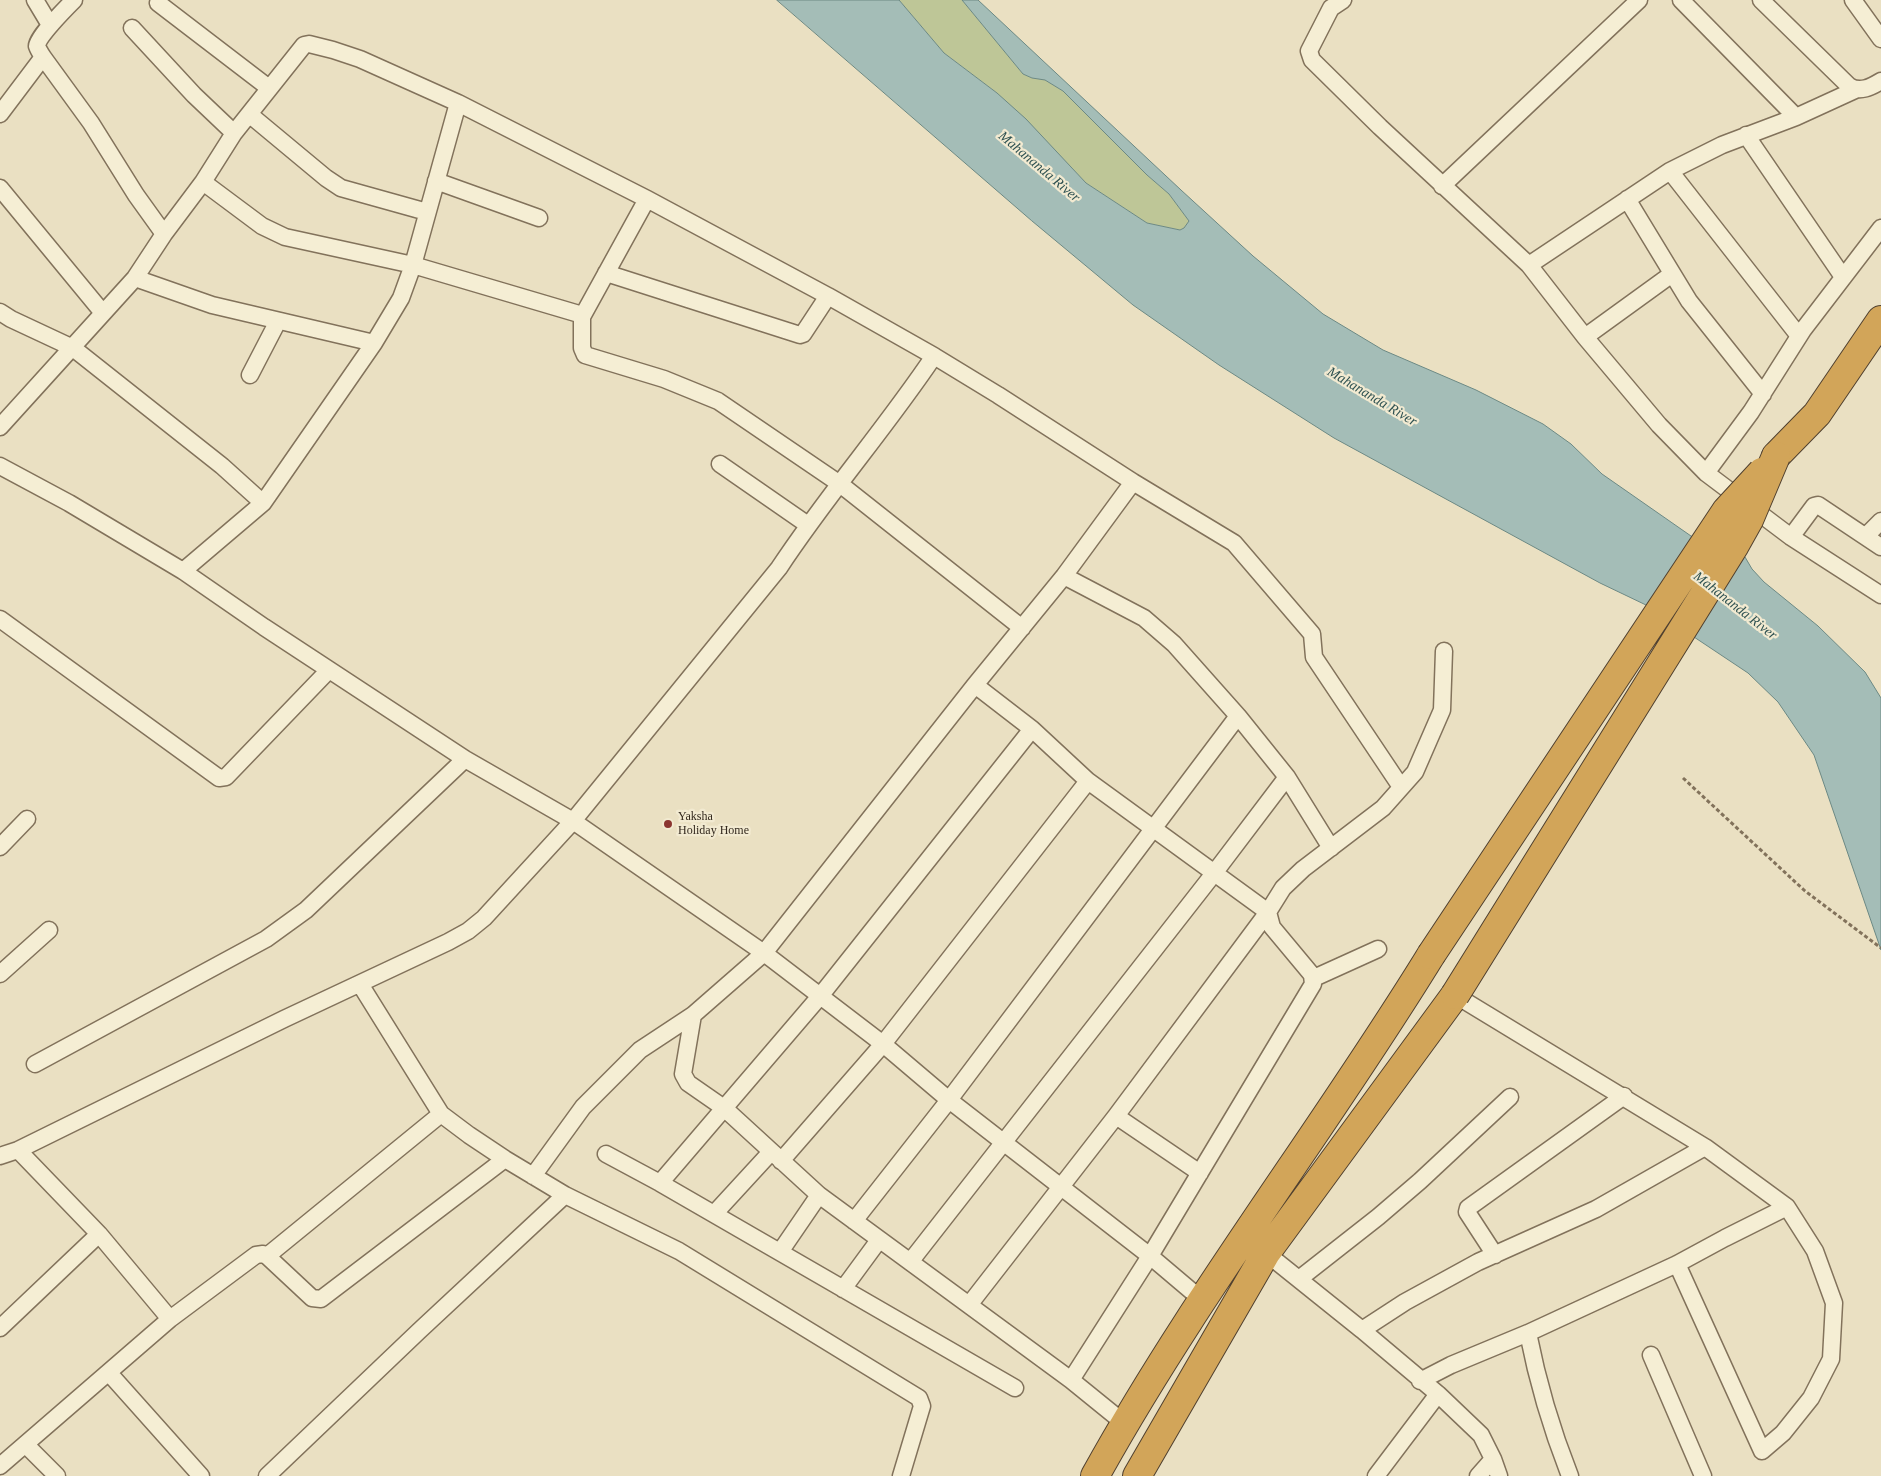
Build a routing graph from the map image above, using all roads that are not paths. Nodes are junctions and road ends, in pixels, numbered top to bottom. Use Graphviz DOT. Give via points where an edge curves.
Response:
graph roads {
  1 [pos="35,0"];
  2 [pos="74,0"];
  3 [pos="1639,0"];
  4 [pos="1681,0"];
  5 [pos="1760,0"];
  6 [pos="1853,0"];
  7 [pos="158,2"];
  8 [pos="1332,3"];
  9 [pos="50,25"];
  10 [pos="132,28"];
  11 [pos="1881,39"];
  12 [pos="43,57"];
  13 [pos="1879,84"];
  14 [pos="269,88"];
  15 [pos="1855,90"];
  16 [pos="458,103"];
  17 [pos="0,114"];
  18 [pos="249,114"];
  19 [pos="1796,117"];
  20 [pos="234,133"];
  21 [pos="1746,135"];
  22 [pos="1670,171"];
  23 [pos="436,181"];
  24 [pos="203,182"];
  25 [pos="1442,186"];
  26 [pos="0,188"];
  27 [pos="647,199"];
  28 [pos="1627,199"];
  29 [pos="427,212"];
  30 [pos="539,218"];
  31 [pos="1881,228"];
  32 [pos="164,234"];
  33 [pos="413,265"];
  34 [pos="1529,265"];
  35 [pos="606,273"];
  36 [pos="1672,274"];
  37 [pos="1843,277"];
  38 [pos="135,278"];
  39 [pos="828,296"];
  40 [pos="0,312"];
  41 [pos="103,313"];
  42 [pos="582,317"];
  43 [pos="1881,320"];
  44 [pos="278,321"];
  45 [pos="1800,336"];
  46 [pos="1585,337"];
  47 [pos="374,343"];
  48 [pos="73,348"];
  49 [pos="934,356"];
  50 [pos="250,376"];
  51 [pos="1763,394"];
  52 [pos="0,427"];
  53 [pos="1776,456"];
  54 [pos="720,464"];
  55 [pos="0,466"];
  56 [pos="1706,472"];
  57 [pos="1133,482"];
  58 [pos="840,484"];
  59 [pos="263,503"];
  60 [pos="1881,520"];
  61 [pos="808,525"];
  62 [pos="1866,536"];
  63 [pos="1791,537"];
  64 [pos="1881,547"];
  65 [pos="183,571"];
  66 [pos="1064,576"];
  67 [pos="1881,595"];
  68 [pos="0,619"];
  69 [pos="1022,628"];
  70 [pos="1444,651"];
  71 [pos="330,670"];
  72 [pos="974,685"];
  73 [pos="1238,716"];
  74 [pos="1032,729"];
  75 [pos="465,759"];
  76 [pos="1287,777"];
  77 [pos="1088,781"];
  78 [pos="1400,787"];
  79 [pos="26,819"];
  80 [pos="574,820"];
  81 [pos="1154,828"];
  82 [pos="0,847"];
  83 [pos="1330,848"];
  84 [pos="1215,872"];
  85 [pos="1268,912"];
  86 [pos="49,930"];
  87 [pos="1378,949"];
  88 [pos="764,952"];
  89 [pos="0,974"];
  90 [pos="1314,978"];
  91 [pos="360,984"];
  92 [pos="822,995"];
  93 [pos="1455,995"];
  94 [pos="693,1015"];
  95 [pos="883,1044"];
  96 [pos="35,1064"];
  97 [pos="1624,1096"];
  98 [pos="1510,1097"];
  99 [pos="949,1100"];
  100 [pos="724,1108"];
  101 [pos="441,1114"];
  102 [pos="1116,1116"];
  103 [pos="1004,1142"];
  104 [pos="1705,1147"];
  105 [pos="18,1150"];
  106 [pos="606,1154"];
  107 [pos="0,1156"];
  108 [pos="776,1157"];
  109 [pos="505,1159"];
  110 [pos="1200,1173"];
  111 [pos="533,1176"];
  112 [pos="660,1183"];
  113 [pos="1061,1186"];
  114 [pos="565,1195"];
  115 [pos="819,1195"];
  116 [pos="1787,1207"];
  117 [pos="714,1214"];
  118 [pos="854,1220"];
  119 [pos="99,1234"];
  120 [pos="879,1240"];
  121 [pos="780,1252"];
  122 [pos="1266,1253"];
  123 [pos="1495,1255"];
  124 [pos="267,1256"];
  125 [pos="1150,1256"];
  126 [pos="910,1262"];
  127 [pos="1677,1264"];
  128 [pos="1299,1280"];
  129 [pos="843,1289"];
  130 [pos="1202,1300"];
  131 [pos="969,1305"];
  132 [pos="170,1319"];
  133 [pos="0,1328"];
  134 [pos="1362,1330"];
  135 [pos="1528,1333"];
  136 [pos="1651,1355"];
  137 [pos="109,1373"];
  138 [pos="1071,1380"];
  139 [pos="1420,1381"];
  140 [pos="1015,1388"];
  141 [pos="1438,1394"];
  142 [pos="1124,1423"];
  143 [pos="26,1445"];
  144 [pos="1493,1459"];
  145 [pos="0,1466"];
  146 [pos="57,1476"];
  147 [pos="201,1476"];
  148 [pos="267,1476"];
  149 [pos="902,1476"];
  150 [pos="1095,1476"];
  151 [pos="1137,1476"];
  152 [pos="1376,1476"];
  153 [pos="1478,1476"];
  154 [pos="1499,1476"];
  155 [pos="1570,1476"];
  156 [pos="1703,1476"];
  1 -- 9 [label="street"];
  2 -- 9 [label="street"];
  3 -- 25 [label="street"];
  4 -- 19 [label="street"];
  5 -- 15 [label="street"];
  6 -- 11 [label="street"];
  7 -- 14 [label="street"];
  8 -- 25 [label="street" via="1309,51 1312,60"];
  9 -- 12 [label="street" via="37,44"];
  10 -- 20 [label="street"];
  12 -- 17 [label="street"];
  12 -- 32 [label="street"];
  13 -- 15 [label="street"];
  14 -- 16 [label="street" via="304,45 309,44 360,59"];
  14 -- 18 [label="street"];
  15 -- 19 [label="street"];
  16 -- 23 [label="street"];
  16 -- 27 [label="street"];
  18 -- 20 [label="street"];
  18 -- 29 [label="street" via="341,188"];
  19 -- 21 [label="street"];
  20 -- 24 [label="street"];
  21 -- 22 [label="street"];
  21 -- 37 [label="street"];
  22 -- 28 [label="street"];
  22 -- 45 [label="street"];
  23 -- 29 [label="street"];
  23 -- 30 [label="street"];
  24 -- 32 [label="street"];
  24 -- 33 [label="street" via="262,226 285,237"];
  25 -- 34 [label="street"];
  26 -- 41 [label="street"];
  27 -- 35 [label="street"];
  27 -- 39 [label="street"];
  28 -- 34 [label="street"];
  28 -- 36 [label="street"];
  29 -- 33 [label="street"];
  31 -- 37 [label="street"];
  32 -- 38 [label="street"];
  33 -- 42 [label="street"];
  33 -- 47 [label="street" via="401,298"];
  34 -- 46 [label="street"];
  35 -- 39 [label="street" via="800,335"];
  35 -- 42 [label="street"];
  36 -- 46 [label="street"];
  36 -- 51 [label="street" via="1688,301"];
  37 -- 45 [label="street"];
  38 -- 41 [label="street"];
  38 -- 44 [label="street" via="212,305"];
  39 -- 49 [label="street"];
  40 -- 48 [label="street"];
  41 -- 48 [label="street"];
  42 -- 58 [label="street" via="582,348 586,355 664,379 718,401"];
  43 -- 53 [label="highway" via="1817,414"];
  44 -- 47 [label="street"];
  44 -- 50 [label="street"];
  45 -- 51 [label="street"];
  46 -- 56 [label="street" via="1665,431"];
  47 -- 59 [label="street"];
  48 -- 52 [label="street"];
  48 -- 59 [label="street" via="222,466"];
  49 -- 57 [label="street"];
  49 -- 58 [label="street"];
  51 -- 56 [label="street"];
  53 -- 93 [label="highway, bridge" via="1736,545"];
  53 -- 130 [label="highway, bridge" via="1726,511"];
  54 -- 61 [label="street"];
  55 -- 65 [label="street"];
  56 -- 63 [label="street"];
  57 -- 66 [label="street"];
  57 -- 78 [label="street" via="1231,541 1240,550 1312,634 1314,657"];
  58 -- 61 [label="street"];
  58 -- 69 [label="street"];
  59 -- 65 [label="street"];
  60 -- 62 [label="street"];
  61 -- 80 [label="street" via="778,568"];
  62 -- 63 [label="street" via="1816,504"];
  62 -- 64 [label="street"];
  63 -- 67 [label="street"];
  65 -- 71 [label="street"];
  66 -- 69 [label="street"];
  66 -- 73 [label="street" via="1144,618 1174,644"];
  68 -- 71 [label="street" via="219,778 226,777"];
  69 -- 72 [label="street"];
  70 -- 78 [label="street" via="1442,710 1414,772"];
  71 -- 75 [label="street"];
  72 -- 74 [label="street"];
  72 -- 88 [label="street"];
  73 -- 76 [label="street"];
  73 -- 81 [label="street"];
  74 -- 77 [label="street"];
  74 -- 92 [label="street"];
  75 -- 80 [label="street"];
  75 -- 96 [label="street" via="286,926"];
  76 -- 83 [label="street"];
  76 -- 84 [label="street"];
  77 -- 81 [label="street"];
  77 -- 95 [label="street"];
  78 -- 83 [label="street" via="1383,808"];
  79 -- 82 [label="street"];
  80 -- 88 [label="street"];
  80 -- 91 [label="street" via="484,918 468,931"];
  81 -- 84 [label="street"];
  81 -- 99 [label="street"];
  83 -- 85 [label="street" via="1283,888"];
  84 -- 85 [label="street"];
  84 -- 103 [label="street"];
  85 -- 90 [label="street" via="1272,927"];
  85 -- 102 [label="street"];
  86 -- 89 [label="street"];
  87 -- 90 [label="street"];
  88 -- 92 [label="street"];
  88 -- 94 [label="street"];
  90 -- 110 [label="street"];
  91 -- 101 [label="street"];
  91 -- 105 [label="street"];
  92 -- 95 [label="street"];
  92 -- 100 [label="street"];
  93 -- 97 [label="street"];
  93 -- 122 [label="highway"];
  94 -- 100 [label="street" via="683,1074 688,1083"];
  94 -- 111 [label="street" via="640,1050 583,1108"];
  95 -- 99 [label="street"];
  95 -- 108 [label="street"];
  97 -- 104 [label="street"];
  97 -- 123 [label="street" via="1468,1208 1467,1212"];
  98 -- 128 [label="street" via="1413,1187"];
  99 -- 103 [label="street"];
  99 -- 118 [label="street"];
  100 -- 108 [label="street"];
  100 -- 112 [label="street"];
  101 -- 109 [label="street"];
  101 -- 124 [label="street"];
  102 -- 110 [label="street"];
  102 -- 113 [label="street"];
  103 -- 113 [label="street"];
  103 -- 126 [label="street"];
  104 -- 116 [label="street"];
  104 -- 123 [label="street" via="1596,1209"];
  105 -- 107 [label="street"];
  105 -- 119 [label="street"];
  106 -- 112 [label="street"];
  108 -- 115 [label="street"];
  108 -- 117 [label="street"];
  109 -- 111 [label="street"];
  109 -- 124 [label="street" via="321,1299 312,1298"];
  110 -- 125 [label="street"];
  111 -- 114 [label="street"];
  112 -- 117 [label="street"];
  113 -- 125 [label="street"];
  113 -- 131 [label="street"];
  114 -- 148 [label="street"];
  114 -- 149 [label="street" via="679,1250 919,1398 922,1406"];
  115 -- 118 [label="street"];
  115 -- 121 [label="street"];
  116 -- 127 [label="street"];
  116 -- 127 [label="street" via="1815,1251 1834,1303 1831,1360 1811,1398 1782,1434 1762,1451"];
  117 -- 121 [label="street"];
  118 -- 120 [label="street"];
  119 -- 132 [label="street"];
  119 -- 133 [label="street"];
  120 -- 126 [label="street"];
  120 -- 129 [label="street"];
  121 -- 129 [label="street"];
  122 -- 128 [label="street"];
  122 -- 151 [label="highway"];
  123 -- 134 [label="street" via="1405,1302"];
  124 -- 132 [label="street" via="256,1255"];
  125 -- 130 [label="street"];
  125 -- 138 [label="street"];
  126 -- 131 [label="street"];
  127 -- 135 [label="street"];
  128 -- 134 [label="street"];
  129 -- 140 [label="street"];
  130 -- 142 [label="highway"];
  131 -- 138 [label="street"];
  132 -- 137 [label="street"];
  134 -- 139 [label="street"];
  135 -- 139 [label="street"];
  135 -- 155 [label="street" via="1537,1378"];
  136 -- 156 [label="street"];
  137 -- 143 [label="street"];
  137 -- 147 [label="street"];
  138 -- 142 [label="street"];
  139 -- 141 [label="street"];
  141 -- 144 [label="street" via="1481,1435"];
  141 -- 152 [label="street"];
  142 -- 150 [label="highway"];
  143 -- 145 [label="street"];
  143 -- 146 [label="street"];
  144 -- 153 [label="street"];
  144 -- 154 [label="street"];
}
